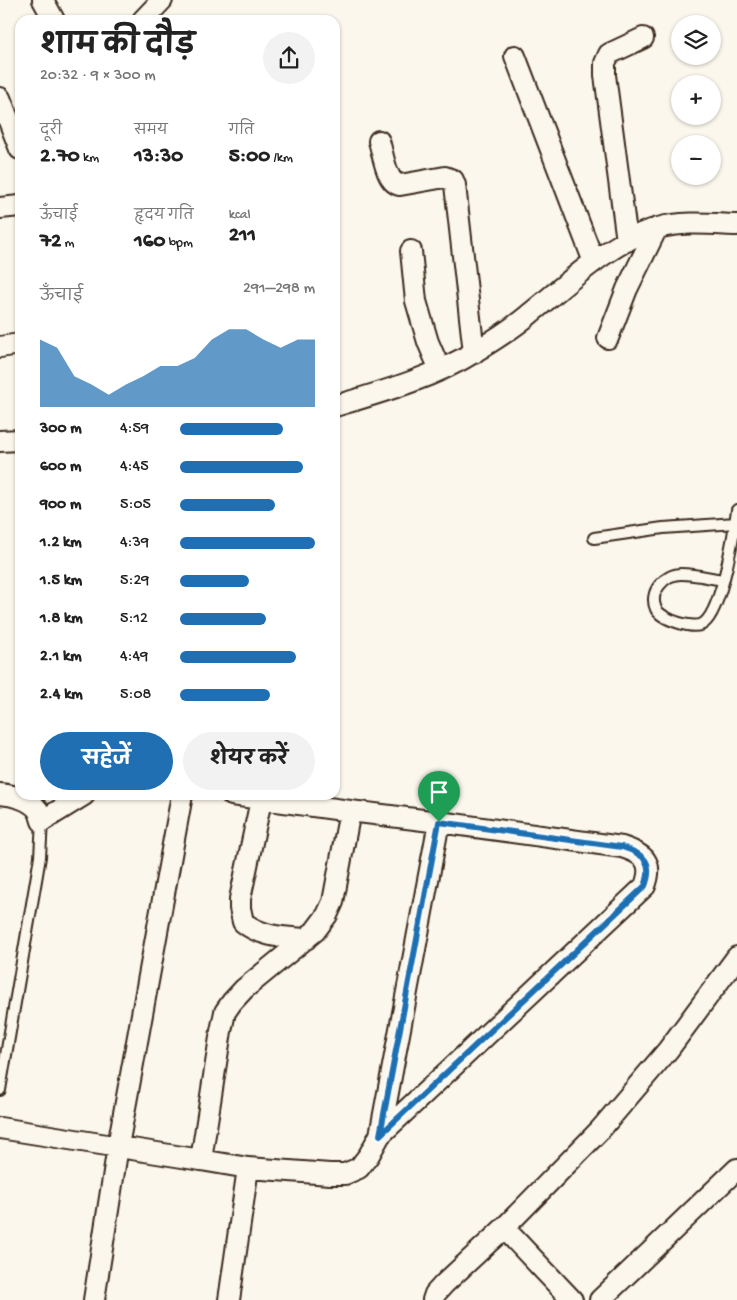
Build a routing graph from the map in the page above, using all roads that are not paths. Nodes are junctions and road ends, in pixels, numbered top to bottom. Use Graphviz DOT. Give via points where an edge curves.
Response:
graph roads {
  1 [pos="44,0"];
  2 [pos="162,0"];
  3 [pos="52,15"];
  4 [pos="148,15"];
  5 [pos="643,38"];
  6 [pos="515,56"];
  7 [pos="0,98"];
  8 [pos="15,136"];
  9 [pos="379,141"];
  10 [pos="15,206"];
  11 [pos="0,208"];
  12 [pos="737,225"];
  13 [pos="657,228"];
  14 [pos="627,241"];
  15 [pos="411,251"];
  16 [pos="594,262"];
  17 [pos="608,338"];
  18 [pos="15,345"];
  19 [pos="0,347"];
  20 [pos="474,353"];
  21 [pos="440,370"];
  22 [pos="340,405"];
  23 [pos="15,440"];
  24 [pos="0,441"];
  25 [pos="737,510"];
  26 [pos="736,523"];
  27 [pos="594,538"];
  28 [pos="723,580"];
  29 [pos="0,794"];
  30 [pos="15,798"];
  31 [pos="23,800"];
  32 [pos="76,800"];
  33 [pos="181,800"];
  34 [pos="261,800"];
  35 [pos="350,812"];
  36 [pos="42,822"];
  37 [pos="439,822"];
  38 [pos="306,939"];
  39 [pos="737,958"];
  40 [pos="0,1090"];
  41 [pos="0,1128"];
  42 [pos="380,1135"];
  43 [pos="118,1146"];
  44 [pos="201,1160"];
  45 [pos="248,1168"];
  46 [pos="737,1169"];
  47 [pos="504,1228"];
  48 [pos="94,1300"];
  49 [pos="229,1300"];
  50 [pos="433,1300"];
  51 [pos="572,1300"];
  52 [pos="600,1300"];
  1 -- 3 [label="street"];
  2 -- 4 [label="street"];
  5 -- 14 [label="street" via="609,54 605,63"];
  6 -- 16 [label="street"];
  7 -- 8 [label="street"];
  9 -- 20 [label="street" via="389,177 395,185 445,177 453,180"];
  10 -- 11 [label="street"];
  12 -- 13 [label="street" via="680,224"];
  13 -- 14 [label="street"];
  13 -- 17 [label="street"];
  14 -- 16 [label="street"];
  15 -- 21 [label="street" via="416,301"];
  16 -- 20 [label="street" via="516,325"];
  18 -- 19 [label="street"];
  20 -- 21 [label="street"];
  21 -- 22 [label="street"];
  23 -- 24 [label="street"];
  25 -- 26 [label="lane"];
  26 -- 27 [label="lane" via="663,528"];
  26 -- 28 [label="lane"];
  28 -- 28 [label="lane" via="711,614 699,626 691,627 672,620 656,608 656,592 664,579 671,576 681,574"];
  29 -- 30 [label="street"];
  31 -- 36 [label="street" via="38,810"];
  32 -- 36 [label="street"];
  33 -- 43 [label="street"];
  34 -- 35 [label="street"];
  34 -- 38 [label="street" via="240,899 243,922 252,930"];
  35 -- 37 [label="street"];
  35 -- 38 [label="street" via="333,902 316,932"];
  36 -- 40 [label="lane" via="40,857"];
  37 -- 42 [label="street"];
  37 -- 42 [label="street" via="622,847 637,852 646,860 649,874 645,886"];
  38 -- 44 [label="street" via="244,989 225,1012"];
  39 -- 47 [label="street" via="668,1050 600,1130"];
  41 -- 43 [label="street"];
  42 -- 45 [label="street" via="359,1168 345,1174"];
  43 -- 44 [label="street"];
  43 -- 48 [label="street"];
  44 -- 45 [label="street"];
  45 -- 49 [label="street"];
  46 -- 52 [label="street"];
  47 -- 50 [label="street" via="444,1284"];
  47 -- 51 [label="street"];
}
